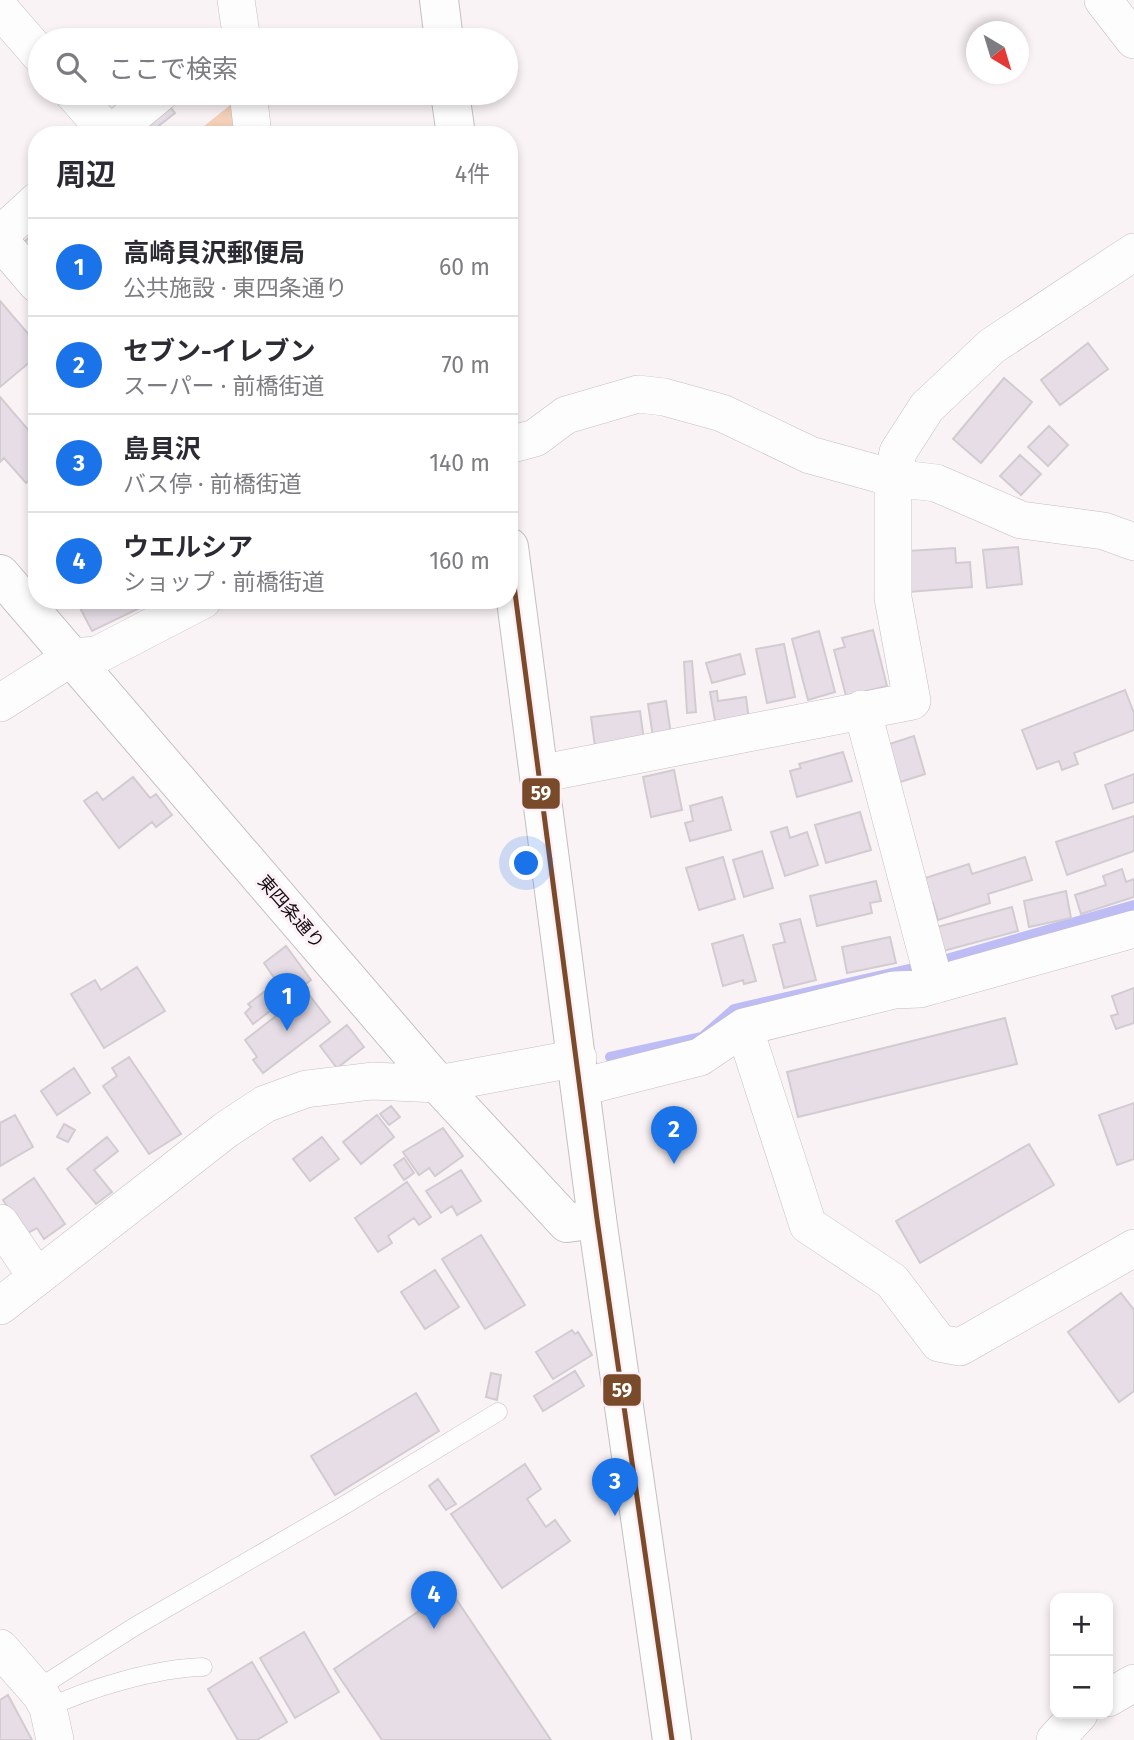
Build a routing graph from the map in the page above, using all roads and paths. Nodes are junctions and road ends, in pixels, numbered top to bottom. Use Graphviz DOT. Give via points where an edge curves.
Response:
graph roads {
  1 [pos="439,0"];
  2 [pos="1103,0"];
  3 [pos="0,9"];
  4 [pos="442,28"];
  5 [pos="1134,40"];
  6 [pos="28,41"];
  7 [pos="83,105"];
  8 [pos="145,105"];
  9 [pos="249,105"];
  10 [pos="452,105"];
  11 [pos="101,126"];
  12 [pos="120,126"];
  13 [pos="252,126"];
  14 [pos="455,126"];
  15 [pos="28,209"];
  16 [pos="0,235"];
  17 [pos="0,240"];
  18 [pos="1134,253"];
  19 [pos="28,273"];
  20 [pos="518,443"];
  21 [pos="893,478"];
  22 [pos="1134,542"];
  23 [pos="0,574"];
  24 [pos="28,606"];
  25 [pos="30,609"];
  26 [pos="185,609"];
  27 [pos="517,609"];
  28 [pos="72,657"];
  29 [pos="0,703"];
  30 [pos="862,709"];
  31 [pos="539,775"];
  32 [pos="1134,929"];
  33 [pos="934,985"];
  34 [pos="744,1027"];
  35 [pos="580,1073"];
  36 [pos="438,1084"];
  37 [pos="597,1219"];
  38 [pos="0,1223"];
  39 [pos="1134,1248"];
  40 [pos="36,1276"];
  41 [pos="0,1306"];
  42 [pos="498,1412"];
  43 [pos="0,1648"];
  44 [pos="203,1667"];
  45 [pos="1134,1683"];
  46 [pos="1113,1695"];
  47 [pos="46,1712"];
  48 [pos="1074,1719"];
  49 [pos="672,1740"];
  50 [pos="1055,1740"];
  1 -- 4 [label="main road"];
  2 -- 5 [label="street"];
  3 -- 6 [label="street"];
  7 -- 11 [label="street"];
  8 -- 12 [label="street"];
  9 -- 13 [label="street"];
  10 -- 14 [label="main road"];
  15 -- 16 [label="street"];
  17 -- 19 [label="street"];
  18 -- 21 [label="street" via="992,346 927,407 898,452"];
  20 -- 21 [label="street" via="535,438 566,415 638,394 722,413 810,455"];
  21 -- 22 [label="street" via="936,483 1021,520 1104,531"];
  21 -- 30 [label="street" via="894,598 912,701"];
  23 -- 24 [label="main road, 東四条通り"];
  25 -- 28 [label="main road, 東四条通り"];
  26 -- 28 [label="street" via="97,654"];
  27 -- 31 [label="main road"];
  28 -- 29 [label="street"];
  28 -- 36 [label="main road, 東四条通り"];
  30 -- 31 [label="street"];
  30 -- 33 [label="street"];
  31 -- 35 [label="main road"];
  32 -- 33 [label="street"];
  33 -- 34 [label="street" via="894,990"];
  34 -- 35 [label="street" via="701,1057"];
  34 -- 39 [label="street" via="808,1225 892,1281 939,1343 960,1347"];
  35 -- 36 [label="street"];
  35 -- 37 [label="main road"];
  36 -- 37 [label="main road, 東四条通り" via="568,1223"];
  36 -- 40 [label="street" via="372,1081 306,1089 265,1104"];
  37 -- 49 [label="main road"];
  38 -- 40 [label="street"];
  40 -- 41 [label="street"];
  42 -- 47 [label="lane" via="134,1627"];
  43 -- 47 [label="street"];
  44 -- 47 [label="lane" via="72,1697"];
  45 -- 46 [label="street"];
  48 -- 50 [label="street"];
}
